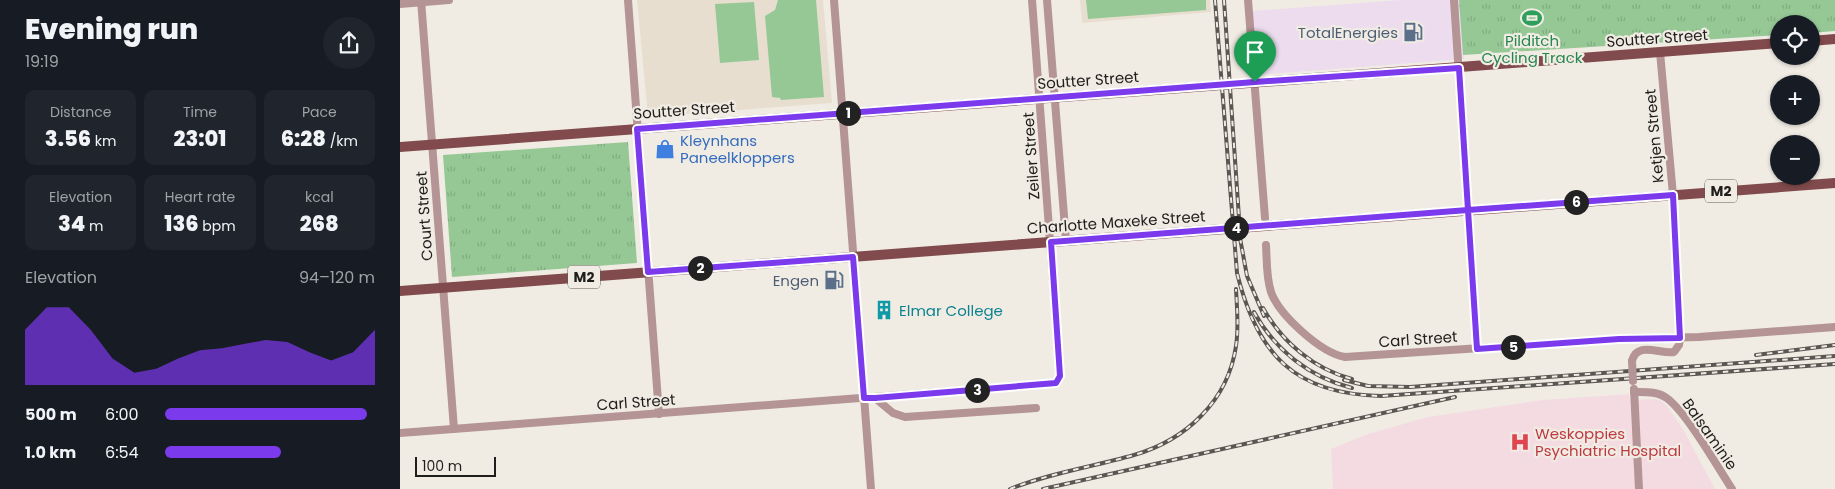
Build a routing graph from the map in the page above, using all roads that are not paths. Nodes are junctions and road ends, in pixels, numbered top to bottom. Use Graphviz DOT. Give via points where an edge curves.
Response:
graph roads {
  1 [pos="449,0"];
  2 [pos="628,0"];
  3 [pos="834,0"];
  4 [pos="1032,0"];
  5 [pos="1047,0"];
  6 [pos="1248,0"];
  7 [pos="1454,0"];
  8 [pos="421,1"];
  9 [pos="400,4"];
  10 [pos="1835,39"];
  11 [pos="1820,40"];
  12 [pos="1770,44"];
  13 [pos="1660,52"];
  14 [pos="1459,68"];
  15 [pos="1255,82"];
  16 [pos="1054,98"];
  17 [pos="1040,99"];
  18 [pos="842,113"];
  19 [pos="637,129"];
  20 [pos="432,144"];
  21 [pos="400,147"];
  22 [pos="1835,182"];
  23 [pos="1673,195"];
  24 [pos="1468,210"];
  25 [pos="1265,218"];
  26 [pos="1066,240"];
  27 [pos="1051,242"];
  28 [pos="1266,245"];
  29 [pos="853,257"];
  30 [pos="648,272"];
  31 [pos="443,288"];
  32 [pos="400,291"];
  33 [pos="1835,327"];
  34 [pos="1680,338"];
  35 [pos="1477,349"];
  36 [pos="1060,370"];
  37 [pos="1634,392"];
  38 [pos="864,398"];
  39 [pos="875,398"];
  40 [pos="1036,408"];
  41 [pos="659,414"];
  42 [pos="454,429"];
  43 [pos="400,433"];
  44 [pos="871,489"];
  45 [pos="1638,489"];
  46 [pos="1732,489"];
  1 -- 8 [label="street"];
  2 -- 19 [label="street"];
  3 -- 18 [label="street"];
  4 -- 17 [label="street, Zeiler Street"];
  5 -- 16 [label="street, Zeiler Street"];
  6 -- 15 [label="street"];
  7 -- 14 [label="street"];
  8 -- 9 [label="street"];
  8 -- 20 [label="street, Court Street"];
  10 -- 11 [label="main road"];
  12 -- 13 [label="main road, Soutter Street"];
  13 -- 14 [label="main road, Soutter Street"];
  13 -- 23 [label="street, Ketjen Street"];
  14 -- 15 [label="main road, Soutter Street"];
  14 -- 24 [label="street"];
  15 -- 16 [label="main road, Soutter Street"];
  15 -- 25 [label="street"];
  16 -- 17 [label="main road, Soutter Street"];
  16 -- 26 [label="street, Zeiler Street"];
  17 -- 18 [label="main road, Soutter Street"];
  17 -- 27 [label="street, Zeiler Street"];
  18 -- 19 [label="main road, Soutter Street"];
  18 -- 29 [label="street"];
  19 -- 20 [label="main road, Soutter Street"];
  19 -- 30 [label="street"];
  20 -- 21 [label="main road, Soutter Street"];
  20 -- 31 [label="street, Court Street"];
  22 -- 23 [label="main road, Charlotte Maxeke Street / M2"];
  23 -- 24 [label="main road, Charlotte Maxeke Street / M2"];
  23 -- 34 [label="street, Ketjen Street"];
  24 -- 26 [label="main road, Charlotte Maxeke Street / M2"];
  24 -- 35 [label="street"];
  26 -- 27 [label="main road, Charlotte Maxeke Street / M2"];
  27 -- 29 [label="main road, Charlotte Maxeke Street / M2"];
  27 -- 36 [label="street, Zeiler Street"];
  28 -- 35 [label="street, Carl Street" via="1271,293 1288,317 1332,354 1345,357"];
  29 -- 30 [label="main road, Charlotte Maxeke Street / M2"];
  29 -- 38 [label="street"];
  30 -- 31 [label="main road, Charlotte Maxeke Street / M2"];
  30 -- 41 [label="street"];
  31 -- 32 [label="main road, Charlotte Maxeke Street / M2"];
  31 -- 42 [label="street, Court Street"];
  33 -- 34 [label="street, Carl Street"];
  34 -- 35 [label="street, Carl Street"];
  34 -- 37 [label="street, bridge" via="1674,352 1641,350 1635,353 1632,361"];
  36 -- 39 [label="street, Carl Street" via="1060,377 1054,384"];
  37 -- 45 [label="street"];
  37 -- 46 [label="street, Balsaminie" via="1649,392 1668,399"];
  38 -- 39 [label="street, Carl Street"];
  38 -- 41 [label="street, Carl Street"];
  38 -- 44 [label="street"];
  39 -- 40 [label="street" via="892,413 904,417"];
  41 -- 42 [label="street, Carl Street"];
  42 -- 43 [label="street, Carl Street"];
}
